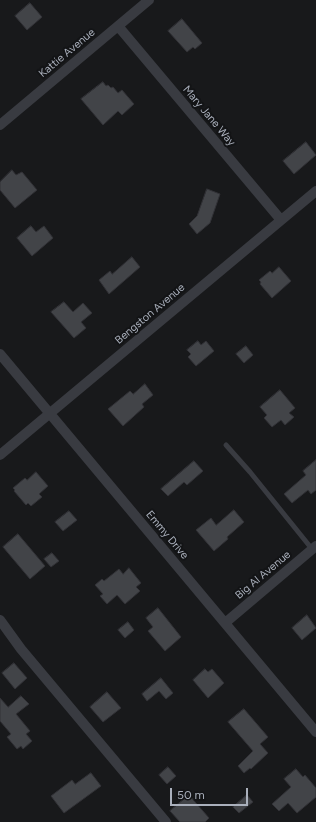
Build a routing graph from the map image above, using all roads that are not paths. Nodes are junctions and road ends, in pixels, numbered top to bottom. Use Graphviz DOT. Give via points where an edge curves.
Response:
graph roads {
  1 [pos="149,0"];
  2 [pos="118,26"];
  3 [pos="0,125"];
  4 [pos="316,191"];
  5 [pos="281,220"];
  6 [pos="0,354"];
  7 [pos="50,414"];
  8 [pos="226,445"];
  9 [pos="0,455"];
  10 [pos="314,548"];
  11 [pos="0,620"];
  12 [pos="224,623"];
  13 [pos="316,732"];
  14 [pos="166,822"];
  1 -- 2 [label="street, Kattie Avenue"];
  2 -- 3 [label="street, Kattie Avenue"];
  2 -- 5 [label="street, Mary Jane Way"];
  4 -- 5 [label="street, Bengston Avenue"];
  5 -- 7 [label="street, Bengston Avenue"];
  6 -- 7 [label="street, Emmy Drive"];
  7 -- 9 [label="street, Bengston Avenue"];
  7 -- 12 [label="street, Emmy Drive"];
  8 -- 10 [label="lane"];
  10 -- 12 [label="street, Big Al Avenue"];
  11 -- 14 [label="street" via="21,649"];
  12 -- 13 [label="street, Emmy Drive"];
}
